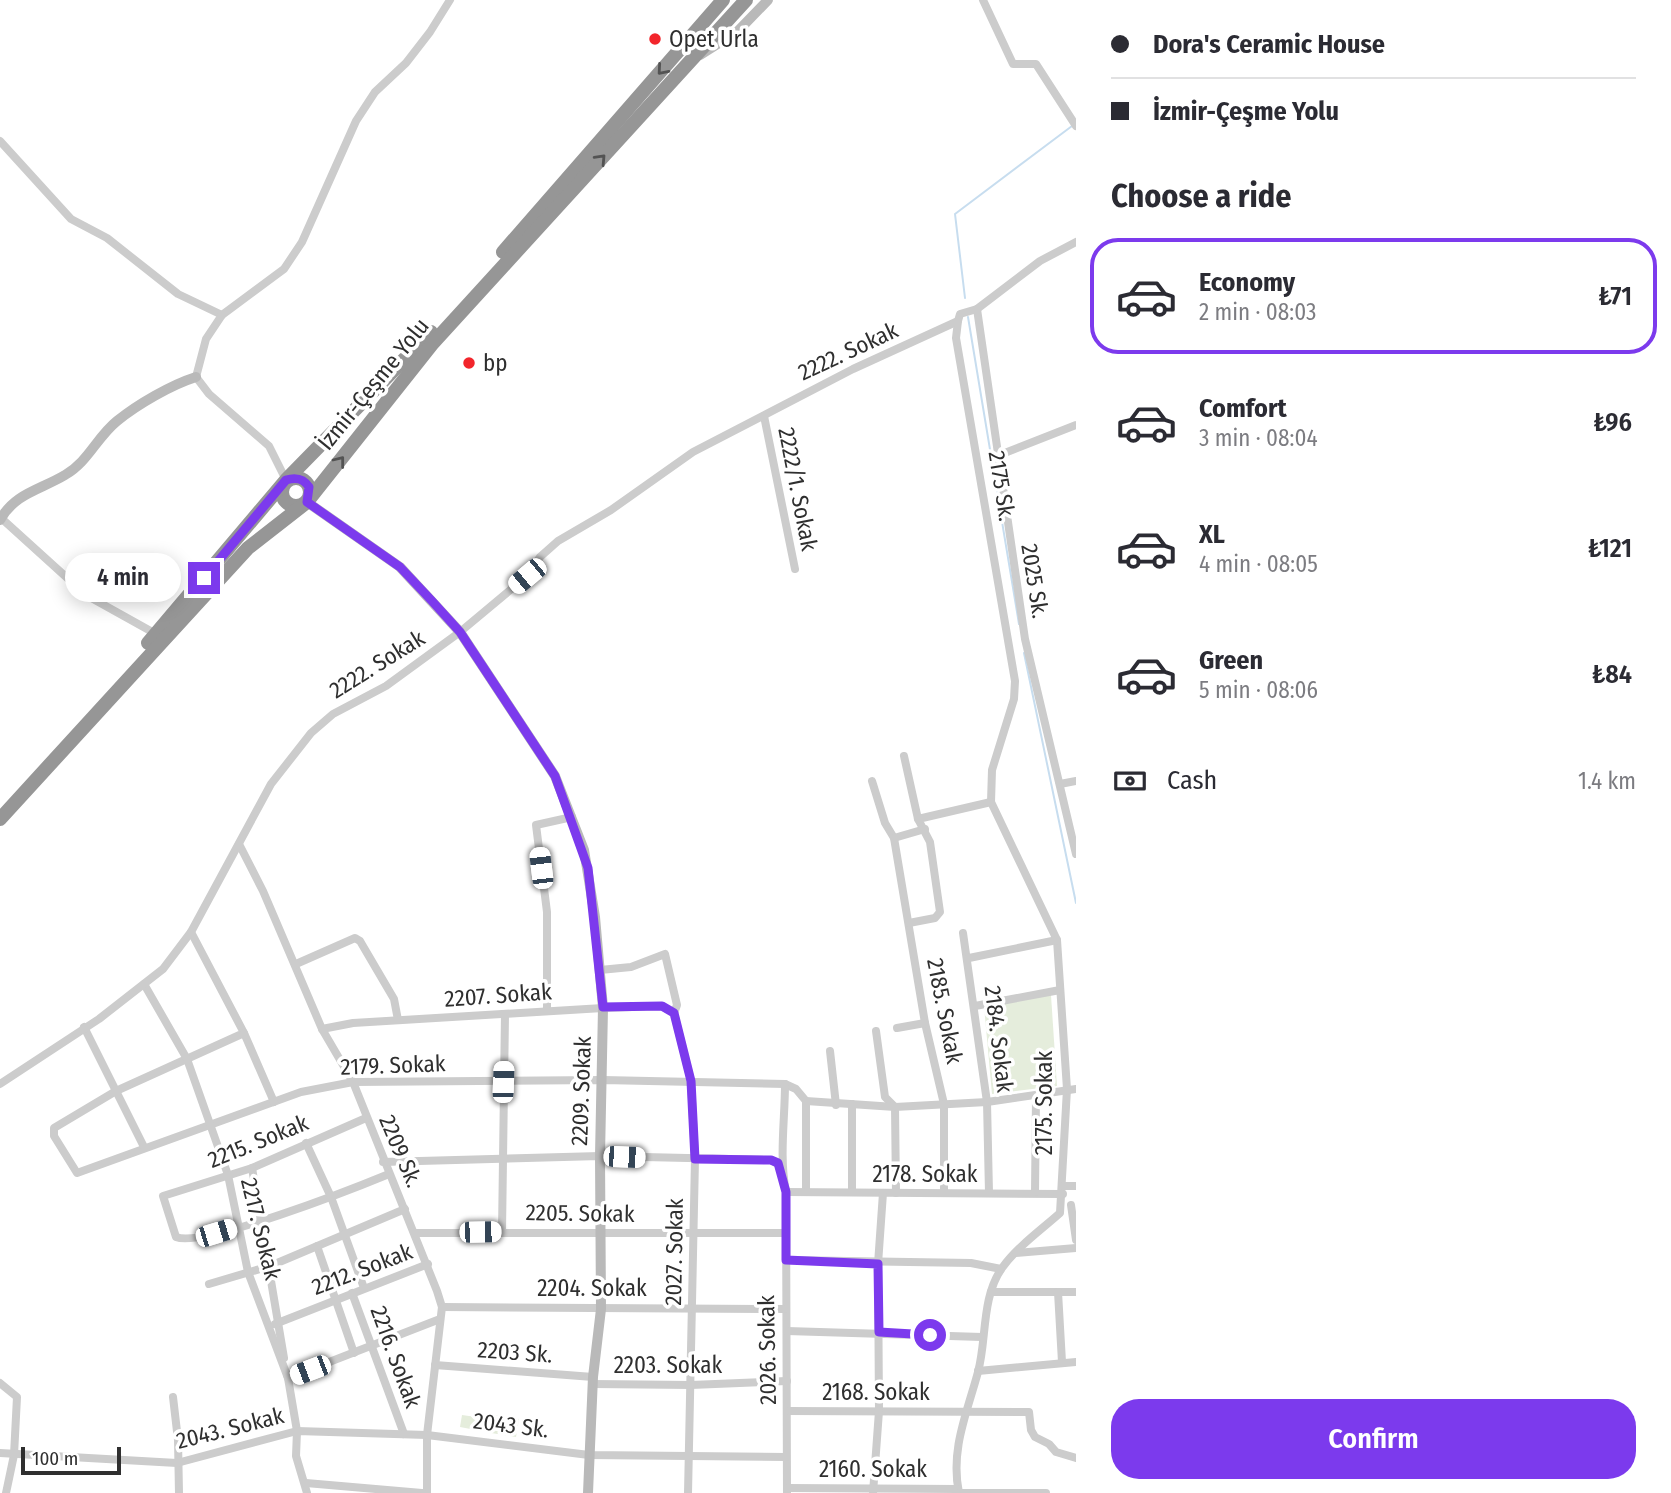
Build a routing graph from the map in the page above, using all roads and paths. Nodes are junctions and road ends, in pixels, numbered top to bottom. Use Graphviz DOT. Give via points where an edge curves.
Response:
graph roads {
  1 [pos="450,0"];
  2 [pos="713,0"];
  3 [pos="722,0"];
  4 [pos="746,0"];
  5 [pos="768,0"];
  6 [pos="982,0"];
  7 [pos="710,15"];
  8 [pos="692,60"];
  9 [pos="1074,119"];
  10 [pos="0,141"];
  11 [pos="1076,242"];
  12 [pos="976,309"];
  13 [pos="222,315"];
  14 [pos="958,321"];
  15 [pos="196,377"];
  16 [pos="764,416"];
  17 [pos="1076,425"];
  18 [pos="997,456"];
  19 [pos="286,480"];
  20 [pos="307,502"];
  21 [pos="2,513"];
  22 [pos="795,569"];
  23 [pos="460,632"];
  24 [pos="156,634"];
  25 [pos="1014,699"];
  26 [pos="904,756"];
  27 [pos="872,781"];
  28 [pos="1076,781"];
  29 [pos="1060,784"];
  30 [pos="991,802"];
  31 [pos="0,806"];
  32 [pos="572,817"];
  33 [pos="0,819"];
  34 [pos="918,819"];
  35 [pos="925,829"];
  36 [pos="894,838"];
  37 [pos="239,844"];
  38 [pos="1076,854"];
  39 [pos="909,923"];
  40 [pos="191,932"];
  41 [pos="963,933"];
  42 [pos="1057,940"];
  43 [pos="969,958"];
  44 [pos="296,964"];
  45 [pos="600,970"];
  46 [pos="144,984"];
  47 [pos="1060,990"];
  48 [pos="975,1006"];
  49 [pos="603,1007"];
  50 [pos="547,1011"];
  51 [pos="674,1013"];
  52 [pos="505,1014"];
  53 [pos="398,1020"];
  54 [pos="925,1023"];
  55 [pos="84,1027"];
  56 [pos="897,1028"];
  57 [pos="322,1029"];
  58 [pos="876,1031"];
  59 [pos="244,1033"];
  60 [pos="830,1051"];
  61 [pos="187,1059"];
  62 [pos="603,1080"];
  63 [pos="691,1081"];
  64 [pos="353,1082"];
  65 [pos="503,1082"];
  66 [pos="785,1083"];
  67 [pos="0,1084"];
  68 [pos="1071,1089"];
  69 [pos="116,1091"];
  70 [pos="1036,1097"];
  71 [pos="806,1101"];
  72 [pos="274,1102"];
  73 [pos="987,1102"];
  74 [pos="836,1104"];
  75 [pos="852,1104"];
  76 [pos="944,1104"];
  77 [pos="895,1107"];
  78 [pos="366,1118"];
  79 [pos="209,1125"];
  80 [pos="306,1143"];
  81 [pos="144,1147"];
  82 [pos="600,1156"];
  83 [pos="501,1159"];
  84 [pos="695,1159"];
  85 [pos="383,1162"];
  86 [pos="781,1166"];
  87 [pos="252,1168"];
  88 [pos="389,1174"];
  89 [pos="228,1175"];
  90 [pos="1076,1186"];
  91 [pos="1063,1190"];
  92 [pos="786,1192"];
  93 [pos="806,1192"];
  94 [pos="852,1192"];
  95 [pos="1035,1192"];
  96 [pos="896,1193"];
  97 [pos="944,1193"];
  98 [pos="989,1193"];
  99 [pos="883,1194"];
  100 [pos="331,1198"];
  101 [pos="1074,1205"];
  102 [pos="1061,1206"];
  103 [pos="405,1209"];
  104 [pos="261,1220"];
  105 [pos="239,1226"];
  106 [pos="502,1231"];
  107 [pos="601,1232"];
  108 [pos="415,1233"];
  109 [pos="786,1233"];
  110 [pos="694,1234"];
  111 [pos="344,1236"];
  112 [pos="1076,1240"];
  113 [pos="317,1246"];
  114 [pos="1076,1248"];
  115 [pos="1015,1253"];
  116 [pos="786,1260"];
  117 [pos="428,1264"];
  118 [pos="878,1264"];
  119 [pos="270,1266"];
  120 [pos="1001,1269"];
  121 [pos="248,1272"];
  122 [pos="209,1284"];
  123 [pos="364,1288"];
  124 [pos="991,1292"];
  125 [pos="1058,1292"];
  126 [pos="1076,1292"];
  127 [pos="352,1293"];
  128 [pos="335,1300"];
  129 [pos="693,1306"];
  130 [pos="442,1307"];
  131 [pos="784,1309"];
  132 [pos="601,1310"];
  133 [pos="440,1319"];
  134 [pos="274,1324"];
  135 [pos="787,1331"];
  136 [pos="879,1332"];
  137 [pos="982,1337"];
  138 [pos="372,1346"];
  139 [pos="354,1353"];
  140 [pos="1062,1362"];
  141 [pos="1076,1362"];
  142 [pos="435,1365"];
  143 [pos="978,1371"];
  144 [pos="288,1378"];
  145 [pos="593,1381"];
  146 [pos="787,1381"];
  147 [pos="0,1383"];
  148 [pos="691,1385"];
  149 [pos="173,1397"];
  150 [pos="879,1410"];
  151 [pos="964,1410"];
  152 [pos="788,1411"];
  153 [pos="297,1431"];
  154 [pos="404,1434"];
  155 [pos="427,1435"];
  156 [pos="0,1453"];
  157 [pos="14,1455"];
  158 [pos="590,1455"];
  159 [pos="689,1456"];
  160 [pos="786,1457"];
  161 [pos="1076,1458"];
  162 [pos="177,1463"];
  163 [pos="306,1483"];
  164 [pos="787,1490"];
  165 [pos="873,1491"];
  166 [pos="959,1491"];
  167 [pos="1001,1492"];
  168 [pos="1046,1492"];
  169 [pos="6,1493"];
  170 [pos="178,1493"];
  171 [pos="307,1493"];
  172 [pos="425,1493"];
  173 [pos="588,1493"];
  174 [pos="688,1493"];
  1 -- 13 [label="street" via="430,32 375,92 356,121 302,242 284,269"];
  2 -- 7 [label="street"];
  3 -- 7 [label="highway, İzmir-Çeşme Yolu"];
  4 -- 8 [label="highway, İzmir-Çeşme Yolu"];
  5 -- 8 [label="street" via="738,31"];
  6 -- 9 [label="street" via="1013,64 1035,64"];
  7 -- 19 [label="highway, İzmir-Çeşme Yolu, one-way" via="392,374"];
  20 -- 8 [label="highway, İzmir-Çeşme Yolu, one-way" via="433,343"];
  10 -- 13 [label="street" via="71,219 107,238 178,294"];
  11 -- 12 [label="street, 2222. Sokak" via="1040,261"];
  12 -- 14 [label="street, 2222. Sokak" via="960,314"];
  12 -- 18 [label="street, 2025 Sk."];
  13 -- 15 [label="street" via="206,339"];
  14 -- 16 [label="street, 2222. Sokak"];
  14 -- 25 [label="street, 2175 Sk." via="956,338 1015,681"];
  15 -- 19 [label="street" via="269,446"];
  15 -- 21 [label="street" via="116,422 86,459 65,475 26,492"];
  16 -- 22 [label="street, 2222/1. Sokak"];
  16 -- 23 [label="street, 2222. Sokak" via="693,452 558,541 527,576"];
  17 -- 18 [label="street"];
  18 -- 29 [label="street, 2025 Sk." via="1025,639"];
  19 -- 20 [label="highway" via="299,478 307,483 311,492"];
  19 -- 20 [label="highway" via="282,492 288,504 296,507"];
  19 -- 24 [label="highway, İzmir-Çeşme Yolu"];
  20 -- 23 [label="street, 2209. Sokak" via="400,567"];
  20 -- 33 [label="highway, İzmir-Çeşme Yolu" via="248,548"];
  21 -- 24 [label="street" via="86,595"];
  23 -- 32 [label="street, 2209. Sokak" via="555,776"];
  23 -- 37 [label="street, 2222. Sokak" via="311,733 271,783"];
  24 -- 31 [label="highway, İzmir-Çeşme Yolu"];
  25 -- 30 [label="street, 2175. Sokak" via="992,770"];
  26 -- 34 [label="street"];
  27 -- 36 [label="street, 2185. Sokak"];
  28 -- 29 [label="street"];
  29 -- 38 [label="street, 2025 Sk."];
  30 -- 34 [label="street"];
  30 -- 42 [label="street, 2175. Sokak"];
  32 -- 45 [label="street, 2209. Sokak" via="588,868"];
  32 -- 50 [label="street" via="536,825 547,912"];
  34 -- 35 [label="street"];
  35 -- 36 [label="street"];
  35 -- 39 [label="street" via="940,912 935,918"];
  36 -- 39 [label="street, 2185. Sokak"];
  37 -- 40 [label="street, 2222. Sokak"];
  37 -- 44 [label="street, 2209 Sk."];
  39 -- 54 [label="street, 2185. Sokak"];
  40 -- 46 [label="street, 2222. Sokak" via="163,969"];
  40 -- 59 [label="street"];
  41 -- 43 [label="street, 2184. Sokak"];
  42 -- 43 [label="street"];
  42 -- 47 [label="street, 2175. Sokak"];
  43 -- 48 [label="street, 2184. Sokak"];
  44 -- 53 [label="street" via="355,938 394,999"];
  44 -- 57 [label="street, 2209 Sk."];
  45 -- 49 [label="street, 2209. Sokak"];
  45 -- 51 [label="street, 2027. Sokak" via="631,967 664,954 677,1005"];
  46 -- 55 [label="street, 2222. Sokak"];
  46 -- 61 [label="street, 2217. Sokak"];
  47 -- 48 [label="street"];
  47 -- 68 [label="street, 2175. Sokak"];
  48 -- 73 [label="street, 2184. Sokak"];
  49 -- 50 [label="street, 2207. Sokak"];
  49 -- 51 [label="street, 2207. Sokak" via="662,1006"];
  49 -- 62 [label="street, 2209. Sokak"];
  50 -- 52 [label="street, 2207. Sokak"];
  51 -- 63 [label="street, 2027. Sokak"];
  52 -- 53 [label="street, 2207. Sokak"];
  52 -- 65 [label="street"];
  53 -- 57 [label="street, 2207. Sokak"];
  54 -- 56 [label="street"];
  54 -- 76 [label="street, 2185. Sokak"];
  55 -- 67 [label="street, 2222. Sokak"];
  55 -- 69 [label="street"];
  57 -- 64 [label="street, 2209 Sk."];
  58 -- 77 [label="street" via="885,1097"];
  59 -- 61 [label="street"];
  59 -- 72 [label="street"];
  60 -- 74 [label="street"];
  61 -- 69 [label="street"];
  61 -- 79 [label="street, 2217. Sokak"];
  62 -- 63 [label="street, 2179. Sokak"];
  62 -- 65 [label="street, 2179. Sokak"];
  62 -- 82 [label="street, 2209. Sokak"];
  63 -- 66 [label="street, 2179. Sokak"];
  63 -- 84 [label="street, 2027. Sokak"];
  64 -- 65 [label="street, 2179. Sokak"];
  64 -- 72 [label="street, 2179. Sokak"];
  64 -- 78 [label="street, 2209 Sk."];
  65 -- 83 [label="street"];
  66 -- 71 [label="street"];
  66 -- 86 [label="street, 2026. Sokak"];
  68 -- 70 [label="street"];
  68 -- 91 [label="street, 2175. Sokak"];
  69 -- 81 [label="street"];
  69 -- 81 [label="street, 2179. Sokak" via="54,1128 54,1136 77,1173"];
  70 -- 73 [label="street"];
  70 -- 95 [label="street"];
  71 -- 74 [label="street"];
  71 -- 93 [label="street"];
  72 -- 79 [label="street, 2179. Sokak"];
  73 -- 76 [label="street"];
  73 -- 98 [label="street, 2184. Sokak"];
  74 -- 75 [label="street"];
  75 -- 77 [label="street"];
  75 -- 94 [label="street"];
  76 -- 77 [label="street"];
  76 -- 97 [label="street, 2185. Sokak"];
  77 -- 96 [label="street"];
  78 -- 80 [label="street, 2215. Sokak"];
  78 -- 85 [label="street, 2209 Sk."];
  79 -- 81 [label="street, 2179. Sokak"];
  79 -- 89 [label="street, 2217. Sokak"];
  80 -- 87 [label="street, 2215. Sokak"];
  80 -- 100 [label="street"];
  82 -- 83 [label="street"];
  82 -- 84 [label="street"];
  82 -- 107 [label="street, 2209. Sokak"];
  83 -- 85 [label="street"];
  83 -- 106 [label="street"];
  84 -- 86 [label="street" via="771,1160"];
  84 -- 110 [label="street, 2027. Sokak"];
  85 -- 88 [label="street, 2209 Sk."];
  86 -- 92 [label="street, 2026. Sokak"];
  87 -- 89 [label="street, 2215. Sokak"];
  87 -- 104 [label="street"];
  88 -- 100 [label="street"];
  88 -- 103 [label="street, 2209 Sk."];
  89 -- 105 [label="street, 2217. Sokak"];
  89 -- 105 [label="street, 2215. Sokak" via="163,1196 176,1237 192,1240"];
  90 -- 91 [label="street, 2178. Sokak"];
  91 -- 95 [label="street, 2178. Sokak"];
  91 -- 102 [label="street, 2175. Sokak"];
  92 -- 93 [label="street, 2178. Sokak"];
  92 -- 109 [label="street, 2026. Sokak"];
  93 -- 94 [label="street, 2178. Sokak"];
  94 -- 99 [label="street, 2178. Sokak"];
  95 -- 98 [label="street, 2178. Sokak"];
  96 -- 97 [label="street, 2178. Sokak"];
  96 -- 99 [label="street, 2178. Sokak"];
  97 -- 98 [label="street, 2178. Sokak"];
  99 -- 118 [label="street"];
  100 -- 104 [label="street"];
  100 -- 111 [label="street"];
  101 -- 102 [label="street"];
  101 -- 112 [label="street"];
  102 -- 115 [label="street" via="1060,1213"];
  103 -- 108 [label="street, 2209 Sk."];
  103 -- 111 [label="street"];
  104 -- 105 [label="street"];
  104 -- 119 [label="street"];
  105 -- 121 [label="street, 2217. Sokak"];
  106 -- 107 [label="street, 2205. Sokak"];
  106 -- 108 [label="street, 2205. Sokak"];
  107 -- 110 [label="street, 2205. Sokak"];
  107 -- 132 [label="street, 2209. Sokak"];
  108 -- 117 [label="street, 2209 Sk."];
  109 -- 110 [label="street, 2205. Sokak"];
  109 -- 116 [label="street, 2026. Sokak"];
  110 -- 129 [label="street, 2027. Sokak"];
  111 -- 113 [label="street"];
  111 -- 123 [label="street"];
  113 -- 119 [label="street"];
  113 -- 128 [label="street"];
  114 -- 115 [label="street"];
  115 -- 120 [label="street"];
  116 -- 118 [label="street"];
  116 -- 131 [label="street, 2026. Sokak"];
  117 -- 123 [label="street, 2212. Sokak"];
  117 -- 130 [label="street, 2209 Sk."];
  118 -- 120 [label="street" via="971,1263"];
  118 -- 136 [label="street"];
  119 -- 121 [label="street"];
  119 -- 134 [label="street"];
  120 -- 124 [label="street"];
  121 -- 122 [label="street"];
  121 -- 134 [label="street, 2217. Sokak"];
  123 -- 127 [label="street, 2212. Sokak"];
  124 -- 125 [label="street"];
  124 -- 137 [label="street"];
  125 -- 126 [label="street"];
  125 -- 140 [label="street"];
  127 -- 128 [label="street, 2212. Sokak"];
  127 -- 138 [label="street, 2216. Sokak"];
  128 -- 134 [label="street, 2212. Sokak"];
  128 -- 139 [label="street"];
  129 -- 131 [label="street, 2204. Sokak"];
  129 -- 132 [label="street, 2204. Sokak"];
  129 -- 148 [label="street, 2027. Sokak"];
  130 -- 132 [label="street, 2204. Sokak"];
  130 -- 133 [label="street, 2209 Sk."];
  131 -- 135 [label="street, 2026. Sokak"];
  132 -- 145 [label="street, 2209. Sokak"];
  133 -- 138 [label="street"];
  133 -- 142 [label="street, 2209 Sk."];
  134 -- 144 [label="street, 2217. Sokak"];
  135 -- 136 [label="street"];
  135 -- 146 [label="street, 2026. Sokak"];
  136 -- 137 [label="street"];
  136 -- 150 [label="street"];
  137 -- 143 [label="street"];
  138 -- 139 [label="street"];
  138 -- 154 [label="street, 2216. Sokak"];
  139 -- 144 [label="street"];
  140 -- 141 [label="street"];
  140 -- 143 [label="street"];
  142 -- 145 [label="street, 2203 Sk."];
  142 -- 155 [label="street, 2209 Sk."];
  143 -- 151 [label="street"];
  144 -- 153 [label="street, 2217. Sokak"];
  145 -- 148 [label="street, 2203. Sokak"];
  145 -- 158 [label="street, 2209. Sokak"];
  146 -- 148 [label="street, 2203. Sokak"];
  146 -- 152 [label="street, 2026. Sokak"];
  147 -- 157 [label="street" via="17,1397"];
  148 -- 159 [label="street, 2027. Sokak"];
  149 -- 162 [label="street"];
  150 -- 151 [label="street, 2168. Sokak"];
  150 -- 152 [label="street, 2168. Sokak"];
  150 -- 165 [label="street"];
  151 -- 161 [label="street, 2168. Sokak" via="1029,1412 1032,1434 1058,1453"];
  151 -- 166 [label="street" via="956,1458"];
  152 -- 160 [label="street, 2026. Sokak"];
  153 -- 154 [label="street, 2043. Sokak"];
  153 -- 162 [label="street, 2043. Sokak"];
  153 -- 163 [label="street, 2217. Sokak" via="296,1456"];
  154 -- 155 [label="street, 2043. Sokak"];
  155 -- 158 [label="street, 2043 Sk."];
  155 -- 172 [label="street, 2209 Sk."];
  156 -- 157 [label="street, 2043. Sokak"];
  157 -- 162 [label="street, 2043. Sokak"];
  157 -- 169 [label="street"];
  158 -- 159 [label="street"];
  158 -- 173 [label="street, 2209. Sokak"];
  159 -- 160 [label="street"];
  159 -- 174 [label="street, 2027. Sokak"];
  160 -- 164 [label="street, 2026. Sokak"];
  162 -- 170 [label="street"];
  163 -- 171 [label="street, 2217. Sokak"];
  163 -- 172 [label="street"];
  164 -- 165 [label="street, 2160. Sokak"];
  165 -- 166 [label="street, 2160. Sokak"];
  166 -- 167 [label="street, 2160. Sokak"];
  167 -- 168 [label="street, 2160. Sokak"];
}
